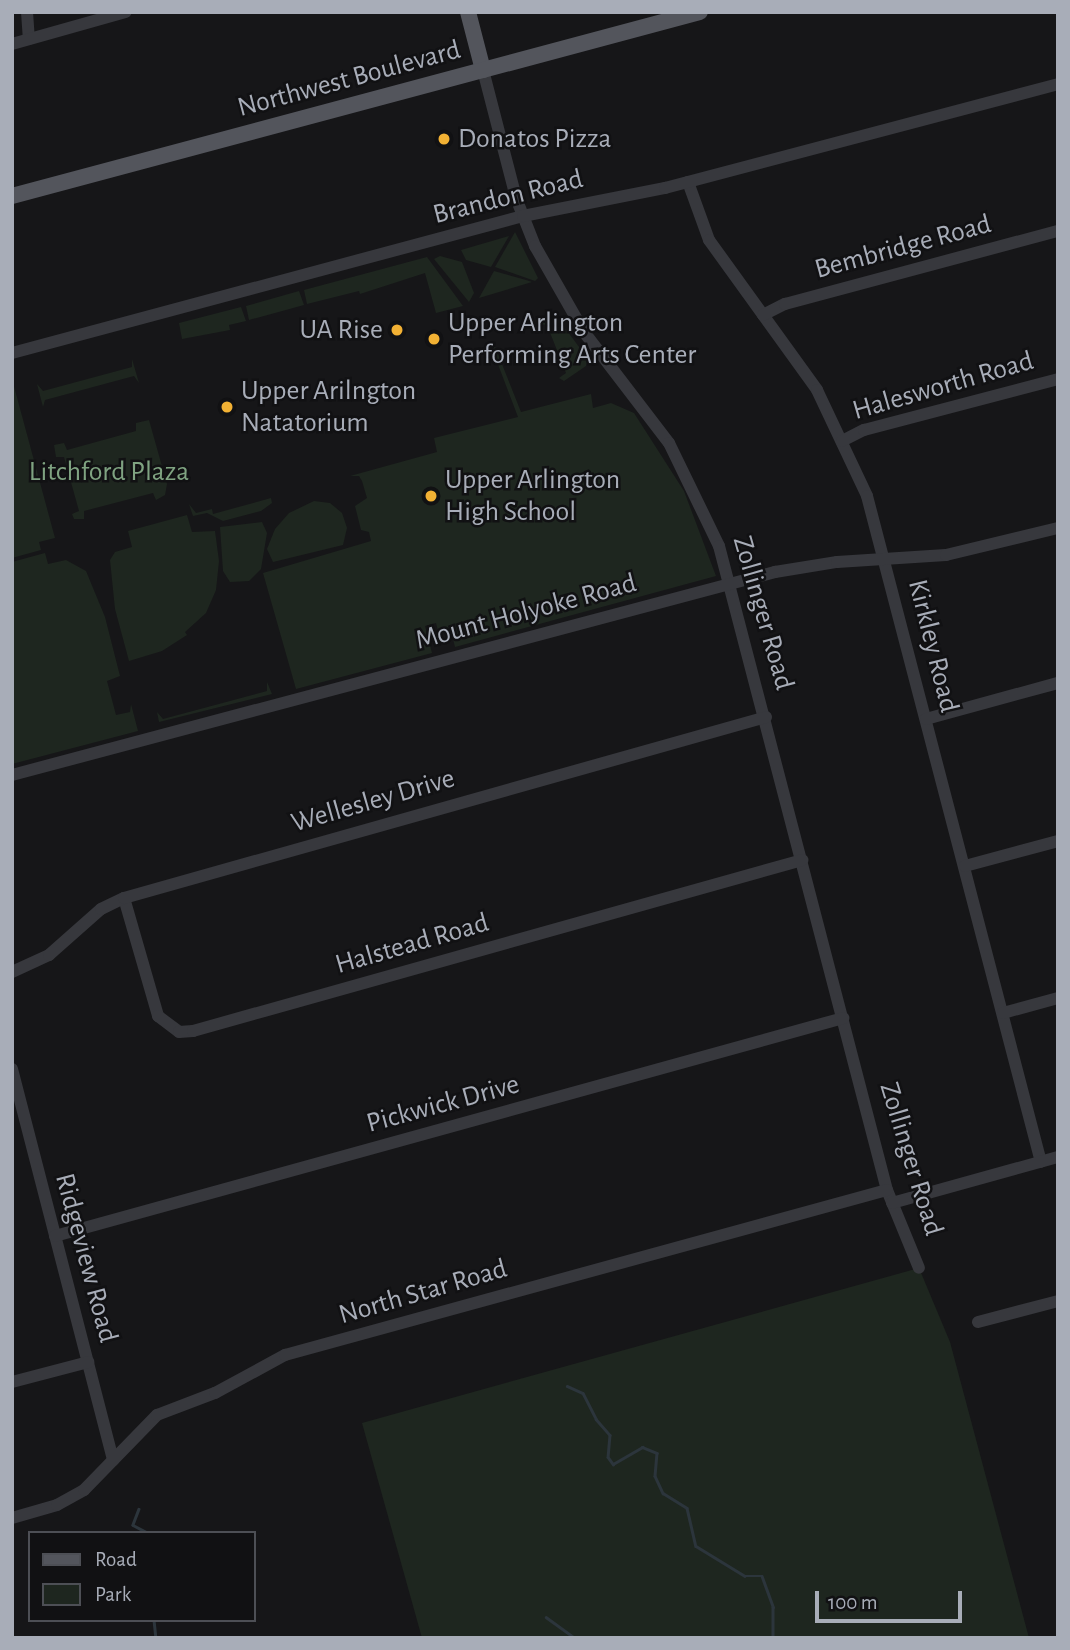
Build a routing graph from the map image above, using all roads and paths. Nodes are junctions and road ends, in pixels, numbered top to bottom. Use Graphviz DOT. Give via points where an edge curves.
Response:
graph roads {
  1 [pos="27,12"];
  2 [pos="127,12"];
  3 [pos="468,12"];
  4 [pos="700,12"];
  5 [pos="29,39"];
  6 [pos="12,44"];
  7 [pos="483,70"];
  8 [pos="1058,84"];
  9 [pos="688,182"];
  10 [pos="12,196"];
  11 [pos="523,216"];
  12 [pos="1058,231"];
  13 [pos="763,315"];
  14 [pos="12,353"];
  15 [pos="1058,379"];
  16 [pos="842,441"];
  17 [pos="1058,528"];
  18 [pos="886,559"];
  19 [pos="732,583"];
  20 [pos="1058,683"];
  21 [pos="765,717"];
  22 [pos="926,719"];
  23 [pos="12,775"];
  24 [pos="1058,841"];
  25 [pos="802,860"];
  26 [pos="965,866"];
  27 [pos="124,898"];
  28 [pos="12,972"];
  29 [pos="1058,998"];
  30 [pos="1003,1013"];
  31 [pos="843,1018"];
  32 [pos="12,1069"];
  33 [pos="26,1121"];
  34 [pos="12,1125"];
  35 [pos="1058,1157"];
  36 [pos="1041,1161"];
  37 [pos="889,1196"];
  38 [pos="55,1236"];
  39 [pos="919,1268"];
  40 [pos="1058,1301"];
  41 [pos="978,1322"];
  42 [pos="88,1362"];
  43 [pos="12,1382"];
  44 [pos="113,1460"];
  45 [pos="12,1518"];
  1 -- 5 [label="street"];
  2 -- 5 [label="street"];
  3 -- 7 [label="main road, Zollinger Road"];
  4 -- 7 [label="main road, Northwest Boulevard"];
  5 -- 6 [label="street"];
  7 -- 10 [label="main road, Northwest Boulevard"];
  7 -- 11 [label="street, Zollinger Road"];
  8 -- 9 [label="street, Brandon Road"];
  9 -- 11 [label="street, Brandon Road"];
  9 -- 13 [label="street, Kirkley Road" via="709,240"];
  11 -- 14 [label="street, Brandon Road"];
  11 -- 19 [label="street, Zollinger Road" via="584,332 653,418 685,468"];
  12 -- 13 [label="street, Bembridge Road" via="785,303"];
  13 -- 16 [label="street, Kirkley Road" via="817,390"];
  15 -- 16 [label="street, Halesworth Road" via="864,430"];
  16 -- 18 [label="street, Kirkley Road" via="867,496"];
  17 -- 18 [label="street, Mount Holyoke Road" via="946,555"];
  18 -- 19 [label="street, Mount Holyoke Road" via="837,562"];
  18 -- 22 [label="street, Kirkley Road"];
  19 -- 21 [label="street, Zollinger Road"];
  19 -- 23 [label="street, Mount Holyoke Road"];
  20 -- 22 [label="street"];
  21 -- 25 [label="street, Zollinger Road"];
  21 -- 27 [label="street, Wellesley Drive"];
  22 -- 26 [label="street, Kirkley Road"];
  24 -- 26 [label="street"];
  25 -- 27 [label="street, Halstead Road" via="179,1032 158,1016"];
  25 -- 31 [label="street, Zollinger Road"];
  26 -- 30 [label="street, Kirkley Road"];
  27 -- 28 [label="street, Wellesley Drive" via="101,909 49,955"];
  29 -- 30 [label="street"];
  30 -- 36 [label="street, Kirkley Road"];
  31 -- 37 [label="street, Zollinger Road"];
  31 -- 38 [label="street, Pickwick Drive"];
  32 -- 33 [label="street, Ridgeview Road"];
  33 -- 34 [label="street"];
  33 -- 38 [label="street, Ridgeview Road"];
  35 -- 36 [label="street, North Star Road"];
  36 -- 37 [label="street, North Star Road"];
  37 -- 39 [label="street, Zollinger Road"];
  37 -- 44 [label="street, North Star Road" via="285,1355 222,1390 158,1415"];
  38 -- 42 [label="street, Ridgeview Road"];
  40 -- 41 [label="street"];
  42 -- 43 [label="street"];
  42 -- 44 [label="street, Ridgeview Road"];
  44 -- 45 [label="street, North Star Road" via="68,1500"];
}
